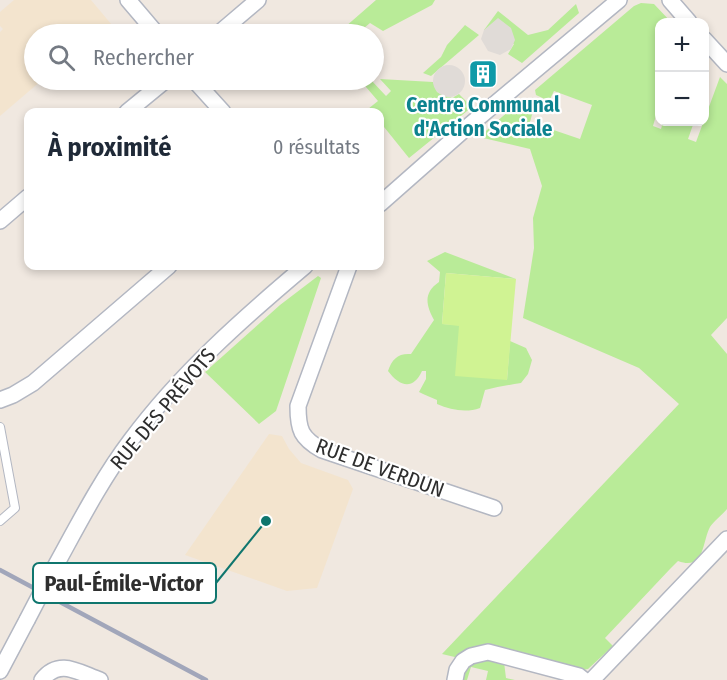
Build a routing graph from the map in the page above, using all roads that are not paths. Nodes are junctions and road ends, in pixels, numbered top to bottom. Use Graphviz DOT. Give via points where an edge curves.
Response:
graph roads {
  1 [pos="128,0"];
  2 [pos="258,0"];
  3 [pos="619,0"];
  4 [pos="670,0"];
  5 [pos="686,18"];
  6 [pos="148,24"];
  7 [pos="230,24"];
  8 [pos="709,44"];
  9 [pos="727,64"];
  10 [pos="154,90"];
  11 [pos="203,90"];
  12 [pos="132,108"];
  13 [pos="219,108"];
  14 [pos="24,200"];
  15 [pos="384,200"];
  16 [pos="0,221"];
  17 [pos="164,270"];
  18 [pos="300,270"];
  19 [pos="348,270"];
  20 [pos="0,400"];
  21 [pos="0,426"];
  22 [pos="494,508"];
  23 [pos="0,521"];
  24 [pos="727,539"];
  25 [pos="0,671"];
  26 [pos="42,680"];
  27 [pos="100,680"];
  28 [pos="455,680"];
  29 [pos="584,680"];
  30 [pos="592,680"];
  1 -- 6 [label="street"];
  2 -- 7 [label="street"];
  3 -- 15 [label="street"];
  4 -- 5 [label="street"];
  8 -- 9 [label="street"];
  10 -- 12 [label="street"];
  11 -- 13 [label="street"];
  14 -- 16 [label="street"];
  17 -- 20 [label="street" via="33,382 14,396"];
  18 -- 25 [label="street, RUE DES PRÉVOTS, bridge" via="190,370 131,440 91,501"];
  19 -- 22 [label="street, RUE DE VERDUN" via="298,406 299,429 322,450"];
  21 -- 23 [label="lane" via="15,508"];
  24 -- 30 [label="street"];
  26 -- 27 [label="street" via="52,669 59,668"];
  28 -- 29 [label="street" via="463,661 488,652"];
}
